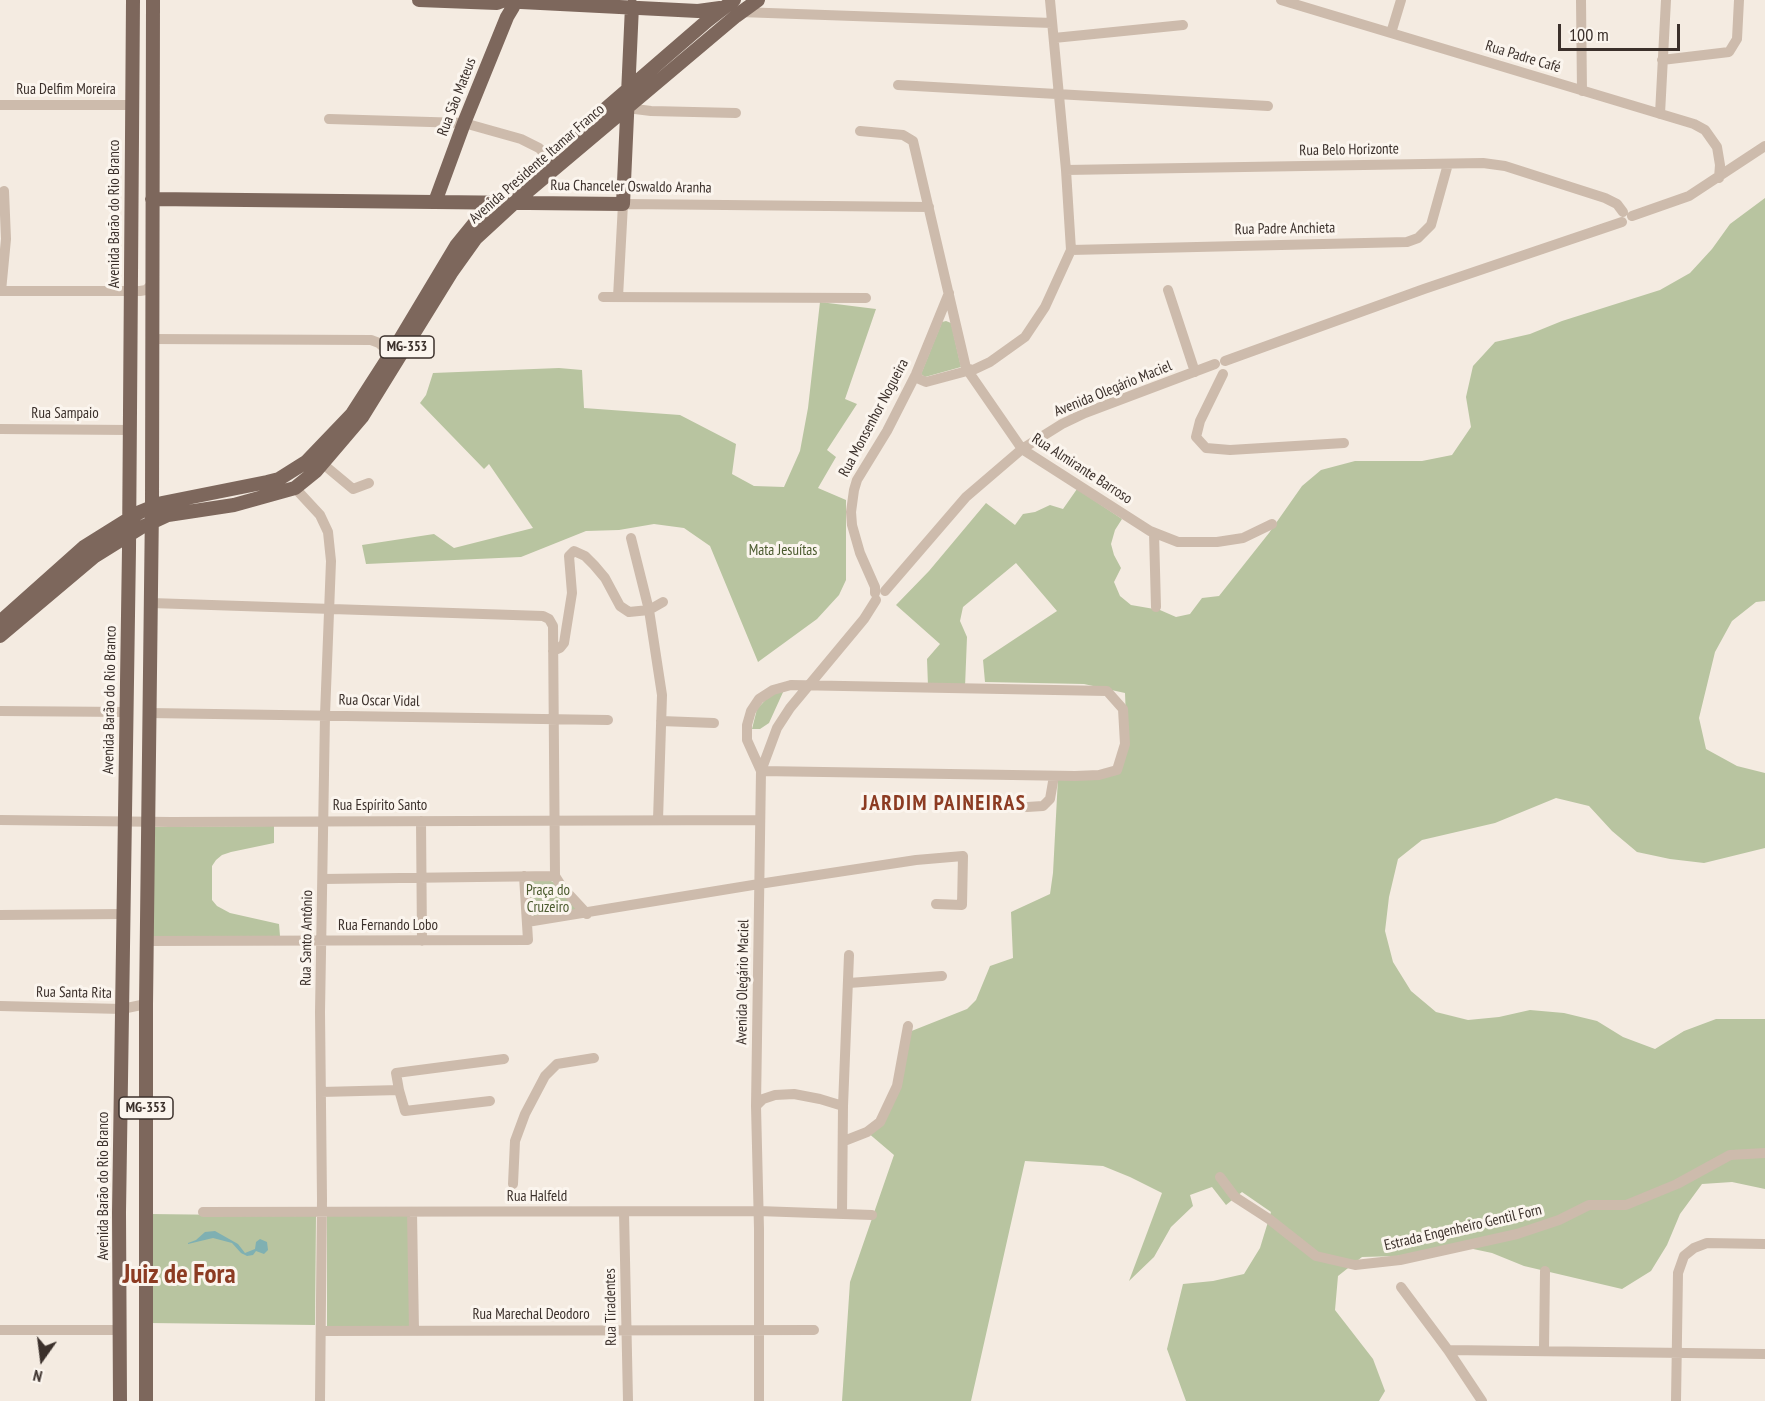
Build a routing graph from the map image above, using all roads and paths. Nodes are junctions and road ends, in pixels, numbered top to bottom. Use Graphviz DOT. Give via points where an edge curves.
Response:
graph roads {
  1 [pos="133,0"];
  2 [pos="153,0"];
  3 [pos="419,0"];
  4 [pos="758,0"];
  5 [pos="1050,0"];
  6 [pos="1281,0"];
  7 [pos="1401,0"];
  8 [pos="1581,0"];
  9 [pos="1666,0"];
  10 [pos="1739,0"];
  11 [pos="510,4"];
  12 [pos="632,6"];
  13 [pos="733,6"];
  14 [pos="702,16"];
  15 [pos="1052,23"];
  16 [pos="1183,25"];
  17 [pos="1391,33"];
  18 [pos="1054,38"];
  19 [pos="1662,60"];
  20 [pos="898,86"];
  21 [pos="629,88"];
  22 [pos="1582,90"];
  23 [pos="643,94"];
  24 [pos="1059,95"];
  25 [pos="0,105"];
  26 [pos="132,105"];
  27 [pos="1268,106"];
  28 [pos="627,108"];
  29 [pos="651,111"];
  30 [pos="736,113"];
  31 [pos="1660,114"];
  32 [pos="329,119"];
  33 [pos="464,123"];
  34 [pos="861,131"];
  35 [pos="1765,146"];
  36 [pos="549,158"];
  37 [pos="1448,164"];
  38 [pos="1066,170"];
  39 [pos="1719,178"];
  40 [pos="4,190"];
  41 [pos="152,199"];
  42 [pos="435,202"];
  43 [pos="497,202"];
  44 [pos="514,202"];
  45 [pos="623,204"];
  46 [pos="929,207"];
  47 [pos="1626,217"];
  48 [pos="1071,250"];
  49 [pos="151,285"];
  50 [pos="1168,290"];
  51 [pos="0,291"];
  52 [pos="131,292"];
  53 [pos="949,292"];
  54 [pos="603,297"];
  55 [pos="618,297"];
  56 [pos="866,298"];
  57 [pos="938,320"];
  58 [pos="954,322"];
  59 [pos="152,339"];
  60 [pos="391,354"];
  61 [pos="1222,368"];
  62 [pos="967,370"];
  63 [pos="1199,371"];
  64 [pos="916,374"];
  65 [pos="0,429"];
  66 [pos="130,430"];
  67 [pos="337,432"];
  68 [pos="1344,443"];
  69 [pos="1022,449"];
  70 [pos="323,464"];
  71 [pos="369,483"];
  72 [pos="295,488"];
  73 [pos="152,506"];
  74 [pos="129,519"];
  75 [pos="152,522"];
  76 [pos="1272,524"];
  77 [pos="1154,533"];
  78 [pos="129,534"];
  79 [pos="631,538"];
  80 [pos="111,545"];
  81 [pos="129,549"];
  82 [pos="879,595"];
  83 [pos="663,602"];
  84 [pos="151,603"];
  85 [pos="1156,607"];
  86 [pos="328,609"];
  87 [pos="649,610"];
  88 [pos="0,621"];
  89 [pos="0,636"];
  90 [pos="553,651"];
  91 [pos="809,686"];
  92 [pos="0,711"];
  93 [pos="126,712"];
  94 [pos="149,712"];
  95 [pos="325,715"];
  96 [pos="553,719"];
  97 [pos="608,720"];
  98 [pos="661,721"];
  99 [pos="714,723"];
  100 [pos="761,771"];
  101 [pos="1054,776"];
  102 [pos="1027,807"];
  103 [pos="0,820"];
  104 [pos="125,820"];
  105 [pos="555,820"];
  106 [pos="658,820"];
  107 [pos="760,820"];
  108 [pos="324,821"];
  109 [pos="421,821"];
  110 [pos="148,822"];
  111 [pos="524,876"];
  112 [pos="555,876"];
  113 [pos="421,877"];
  114 [pos="323,879"];
  115 [pos="759,884"];
  116 [pos="936,904"];
  117 [pos="123,914"];
  118 [pos="587,914"];
  119 [pos="0,915"];
  120 [pos="527,922"];
  121 [pos="146,941"];
  122 [pos="321,941"];
  123 [pos="422,941"];
  124 [pos="849,955"];
  125 [pos="942,976"];
  126 [pos="849,983"];
  127 [pos="146,1004"];
  128 [pos="0,1006"];
  129 [pos="122,1009"];
  130 [pos="908,1026"];
  131 [pos="594,1058"];
  132 [pos="504,1059"];
  133 [pos="399,1090"];
  134 [pos="321,1092"];
  135 [pos="490,1101"];
  136 [pos="756,1106"];
  137 [pos="843,1106"];
  138 [pos="844,1142"];
  139 [pos="1765,1153"];
  140 [pos="1220,1177"];
  141 [pos="513,1184"];
  142 [pos="758,1211"];
  143 [pos="203,1212"];
  144 [pos="412,1212"];
  145 [pos="624,1212"];
  146 [pos="322,1213"];
  147 [pos="842,1214"];
  148 [pos="872,1215"];
  149 [pos="1765,1244"];
  150 [pos="1545,1271"];
  151 [pos="1401,1287"];
  152 [pos="0,1330"];
  153 [pos="120,1330"];
  154 [pos="626,1330"];
  155 [pos="759,1330"];
  156 [pos="814,1330"];
  157 [pos="321,1331"];
  158 [pos="414,1331"];
  159 [pos="1448,1350"];
  160 [pos="1544,1350"];
  161 [pos="1678,1352"];
  162 [pos="1765,1354"];
  163 [pos="120,1401"];
  164 [pos="146,1401"];
  165 [pos="320,1401"];
  166 [pos="628,1401"];
  167 [pos="759,1401"];
  168 [pos="1482,1401"];
  169 [pos="1676,1401"];
  1 -- 26 [label="main road, Avenida Barão do Rio Branco"];
  2 -- 41 [label="main road"];
  3 -- 11 [label="main road"];
  4 -- 13 [label="main road, Avenida Presidente Itamar Franco / MG-353"];
  5 -- 15 [label="street"];
  6 -- 17 [label="street, Rua Padre Café"];
  7 -- 17 [label="street"];
  8 -- 22 [label="street"];
  9 -- 19 [label="street"];
  10 -- 19 [label="street" via="1737,39 1729,52"];
  11 -- 12 [label="main road"];
  11 -- 33 [label="main road, Rua São Mateus"];
  12 -- 14 [label="main road"];
  12 -- 21 [label="main road"];
  13 -- 14 [label="main road"];
  13 -- 15 [label="street"];
  13 -- 23 [label="main road, Avenida Presidente Itamar Franco / MG-353"];
  14 -- 21 [label="main road, Avenida Presidente Itamar Franco / MG-353"];
  15 -- 18 [label="street"];
  16 -- 18 [label="street"];
  17 -- 22 [label="street, Rua Padre Café"];
  18 -- 24 [label="street"];
  19 -- 31 [label="street"];
  20 -- 24 [label="street"];
  21 -- 23 [label="main road"];
  21 -- 28 [label="main road"];
  21 -- 36 [label="main road, Avenida Presidente Itamar Franco / MG-353"];
  22 -- 31 [label="street, Rua Padre Café"];
  23 -- 28 [label="main road, Avenida Presidente Itamar Franco / MG-353"];
  23 -- 29 [label="street" via="644,106"];
  24 -- 27 [label="street"];
  24 -- 38 [label="street"];
  25 -- 26 [label="street, Rua Delfim Moreira"];
  26 -- 52 [label="main road, Avenida Barão do Rio Branco"];
  28 -- 29 [label="street"];
  28 -- 44 [label="main road, Avenida Presidente Itamar Franco / MG-353"];
  28 -- 45 [label="main road"];
  29 -- 30 [label="street"];
  31 -- 39 [label="street, Rua Padre Café" via="1705,130 1717,147"];
  32 -- 33 [label="street"];
  33 -- 36 [label="street" via="521,139"];
  33 -- 42 [label="main road, Rua São Mateus"];
  34 -- 46 [label="street, Rua Almirante Barroso" via="903,135 913,141"];
  35 -- 39 [label="street"];
  36 -- 43 [label="main road, Avenida Presidente Itamar Franco / MG-353"];
  37 -- 38 [label="street, Rua Belo Horizonte"];
  37 -- 47 [label="street, Rua Belo Horizonte" via="1505,166 1605,198 1617,204"];
  37 -- 48 [label="street, Rua Padre Anchieta" via="1431,225 1418,238 1407,242"];
  38 -- 48 [label="street"];
  39 -- 47 [label="street" via="1689,196"];
  40 -- 51 [label="street" via="6,239"];
  41 -- 42 [label="main road, Rua Chanceler Oswaldo Aranha"];
  41 -- 49 [label="main road"];
  42 -- 43 [label="main road, Rua Chanceler Oswaldo Aranha"];
  43 -- 44 [label="main road, Rua Chanceler Oswaldo Aranha"];
  43 -- 60 [label="main road, Avenida Presidente Itamar Franco / MG-353" via="456,246"];
  44 -- 45 [label="main road, Rua Chanceler Oswaldo Aranha"];
  44 -- 70 [label="main road, Avenida Presidente Itamar Franco / MG-353" via="462,257 362,417"];
  45 -- 46 [label="street, Rua Chanceler Oswaldo Aranha"];
  45 -- 55 [label="street"];
  46 -- 53 [label="street, Rua Almirante Barroso"];
  47 -- 61 [label="street, Avenida Olegário Maciel" via="1262,348"];
  48 -- 62 [label="street" via="1045,307 1025,337 990,362"];
  49 -- 52 [label="street" via="146,290"];
  49 -- 59 [label="main road"];
  50 -- 63 [label="street"];
  51 -- 52 [label="street"];
  52 -- 66 [label="main road, Avenida Barão do Rio Branco"];
  53 -- 57 [label="street, Rua Monsenhor Nogueira"];
  53 -- 58 [label="street, Rua Almirante Barroso"];
  54 -- 55 [label="street"];
  55 -- 56 [label="street"];
  57 -- 58 [label="street" via="947,317"];
  57 -- 64 [label="street, Rua Monsenhor Nogueira"];
  58 -- 62 [label="street, Rua Almirante Barroso"];
  59 -- 60 [label="street" via="371,340"];
  59 -- 73 [label="main road"];
  60 -- 67 [label="main road, Avenida Presidente Itamar Franco / MG-353"];
  61 -- 63 [label="street, Avenida Olegário Maciel"];
  61 -- 68 [label="street" via="1196,437 1206,448"];
  62 -- 64 [label="street" via="926,382"];
  62 -- 69 [label="street, Rua Almirante Barroso"];
  63 -- 69 [label="street, Avenida Olegário Maciel" via="1072,418"];
  64 -- 82 [label="street, Rua Monsenhor Nogueira" via="857,480 851,500 852,525 860,553"];
  65 -- 66 [label="street, Rua Sampaio"];
  66 -- 74 [label="main road, Avenida Barão do Rio Branco"];
  67 -- 72 [label="main road" via="297,479"];
  67 -- 73 [label="main road, Avenida Presidente Itamar Franco / MG-353" via="306,462 279,478"];
  69 -- 77 [label="street, Rua Almirante Barroso"];
  69 -- 82 [label="street, Avenida Olegário Maciel" via="966,497"];
  70 -- 71 [label="street" via="353,489"];
  70 -- 72 [label="main road, Avenida Presidente Itamar Franco / MG-353"];
  72 -- 75 [label="main road, Avenida Presidente Itamar Franco / MG-353" via="234,505 168,515"];
  72 -- 86 [label="street, Rua Santo Antônio" via="320,515 328,532"];
  73 -- 74 [label="main road, Avenida Presidente Itamar Franco / MG-353"];
  73 -- 75 [label="main road"];
  74 -- 78 [label="main road, Avenida Barão do Rio Branco"];
  74 -- 88 [label="main road, Avenida Presidente Itamar Franco / MG-353" via="84,547"];
  75 -- 78 [label="main road, Avenida Presidente Itamar Franco"];
  75 -- 84 [label="main road, MG-353"];
  76 -- 77 [label="street, Rua Almirante Barroso" via="1243,538 1217,542 1178,542"];
  77 -- 85 [label="street"];
  78 -- 80 [label="main road, Avenida Presidente Itamar Franco"];
  78 -- 81 [label="main road, Avenida Barão do Rio Branco"];
  79 -- 87 [label="street"];
  80 -- 81 [label="main road"];
  80 -- 89 [label="main road, Avenida Presidente Itamar Franco"];
  81 -- 93 [label="main road, Avenida Barão do Rio Branco"];
  82 -- 91 [label="street, Avenida Olegário Maciel"];
  83 -- 87 [label="street"];
  84 -- 86 [label="street"];
  84 -- 94 [label="main road, MG-353"];
  86 -- 90 [label="street" via="543,616 553,626"];
  86 -- 95 [label="street, Rua Santo Antônio"];
  87 -- 90 [label="street" via="629,612 620,606 605,578 585,556 574,551 569,556 572,593 564,643"];
  87 -- 98 [label="street" via="662,694"];
  90 -- 96 [label="street"];
  91 -- 100 [label="street, Avenida Olegário Maciel" via="777,729"];
  91 -- 100 [label="street" via="773,690 759,699 751,711 747,740"];
  91 -- 101 [label="street" via="1107,691 1123,709 1125,744 1117,770 1099,775"];
  92 -- 93 [label="street"];
  93 -- 104 [label="main road, Avenida Barão do Rio Branco"];
  94 -- 95 [label="street, Rua Oscar Vidal"];
  94 -- 110 [label="main road, MG-353"];
  95 -- 96 [label="street, Rua Oscar Vidal"];
  95 -- 108 [label="street, Rua Santo Antônio"];
  96 -- 97 [label="street, Rua Oscar Vidal"];
  96 -- 105 [label="street"];
  98 -- 99 [label="street"];
  98 -- 106 [label="street"];
  100 -- 101 [label="street"];
  100 -- 107 [label="street, Avenida Olegário Maciel"];
  101 -- 102 [label="street" via="1050,799 1043,806"];
  103 -- 104 [label="street, Rua Espírito Santo"];
  104 -- 110 [label="street, Rua Espírito Santo"];
  104 -- 117 [label="main road, Avenida Barão do Rio Branco"];
  105 -- 106 [label="street, Rua Espírito Santo"];
  105 -- 109 [label="street, Rua Espírito Santo"];
  105 -- 112 [label="street"];
  106 -- 107 [label="street, Rua Espírito Santo"];
  107 -- 115 [label="street, Avenida Olegário Maciel"];
  108 -- 109 [label="street, Rua Espírito Santo"];
  108 -- 110 [label="street, Rua Espírito Santo"];
  108 -- 114 [label="street, Rua Santo Antônio"];
  109 -- 113 [label="street"];
  110 -- 121 [label="main road, MG-353"];
  111 -- 112 [label="street"];
  111 -- 113 [label="street"];
  111 -- 120 [label="street"];
  112 -- 118 [label="street"];
  113 -- 114 [label="street"];
  113 -- 123 [label="street"];
  114 -- 122 [label="street, Rua Santo Antônio"];
  115 -- 116 [label="street" via="963,856 962,905"];
  115 -- 118 [label="street"];
  115 -- 136 [label="street, Avenida Olegário Maciel"];
  117 -- 119 [label="street"];
  117 -- 129 [label="main road, Avenida Barão do Rio Branco"];
  118 -- 120 [label="street"];
  120 -- 123 [label="street, Rua Fernando Lobo" via="528,940"];
  121 -- 122 [label="street, Rua Fernando Lobo"];
  121 -- 127 [label="main road, MG-353"];
  122 -- 123 [label="street, Rua Fernando Lobo"];
  122 -- 134 [label="street, Rua Santo Antônio"];
  124 -- 126 [label="street"];
  125 -- 126 [label="street"];
  126 -- 137 [label="street"];
  127 -- 129 [label="street, Rua Santa Rita"];
  127 -- 164 [label="main road, MG-353"];
  128 -- 129 [label="street, Rua Santa Rita"];
  129 -- 153 [label="main road, Avenida Barão do Rio Branco"];
  130 -- 138 [label="street" via="897,1086 880,1122"];
  131 -- 141 [label="street" via="557,1064 545,1076 515,1141"];
  132 -- 133 [label="street" via="396,1073"];
  133 -- 134 [label="street"];
  133 -- 135 [label="street" via="405,1111"];
  134 -- 146 [label="street, Rua Santo Antônio"];
  136 -- 137 [label="street" via="775,1095 794,1095"];
  136 -- 142 [label="street, Avenida Olegário Maciel"];
  137 -- 138 [label="street"];
  138 -- 147 [label="street"];
  139 -- 140 [label="street, Estrada Engenheiro Gentil Forn" via="1730,1155 1677,1184 1626,1205 1589,1205 1517,1234 1400,1260 1355,1265 1316,1256 1235,1197"];
  142 -- 145 [label="street, Rua Halfeld"];
  142 -- 147 [label="street, Rua Halfeld"];
  142 -- 155 [label="street, Avenida Olegário Maciel"];
  143 -- 146 [label="street, Rua Halfeld"];
  144 -- 145 [label="street, Rua Halfeld"];
  144 -- 146 [label="street, Rua Halfeld"];
  144 -- 158 [label="street"];
  145 -- 154 [label="street, Rua Tiradentes"];
  146 -- 157 [label="street, Rua Santo Antônio"];
  147 -- 148 [label="street, Rua Halfeld"];
  149 -- 161 [label="street" via="1707,1243 1683,1256 1678,1273"];
  150 -- 160 [label="street"];
  151 -- 159 [label="street"];
  152 -- 153 [label="street"];
  153 -- 163 [label="main road, Avenida Barão do Rio Branco"];
  154 -- 155 [label="street, Rua Marechal Deodoro"];
  154 -- 158 [label="street, Rua Marechal Deodoro"];
  154 -- 166 [label="street, Rua Tiradentes"];
  155 -- 156 [label="street, Rua Marechal Deodoro"];
  155 -- 167 [label="street, Avenida Olegário Maciel"];
  157 -- 158 [label="street, Rua Marechal Deodoro"];
  157 -- 165 [label="street, Rua Santo Antônio"];
  159 -- 160 [label="street"];
  159 -- 168 [label="street"];
  160 -- 161 [label="street"];
  161 -- 162 [label="street"];
  161 -- 169 [label="street"];
}
